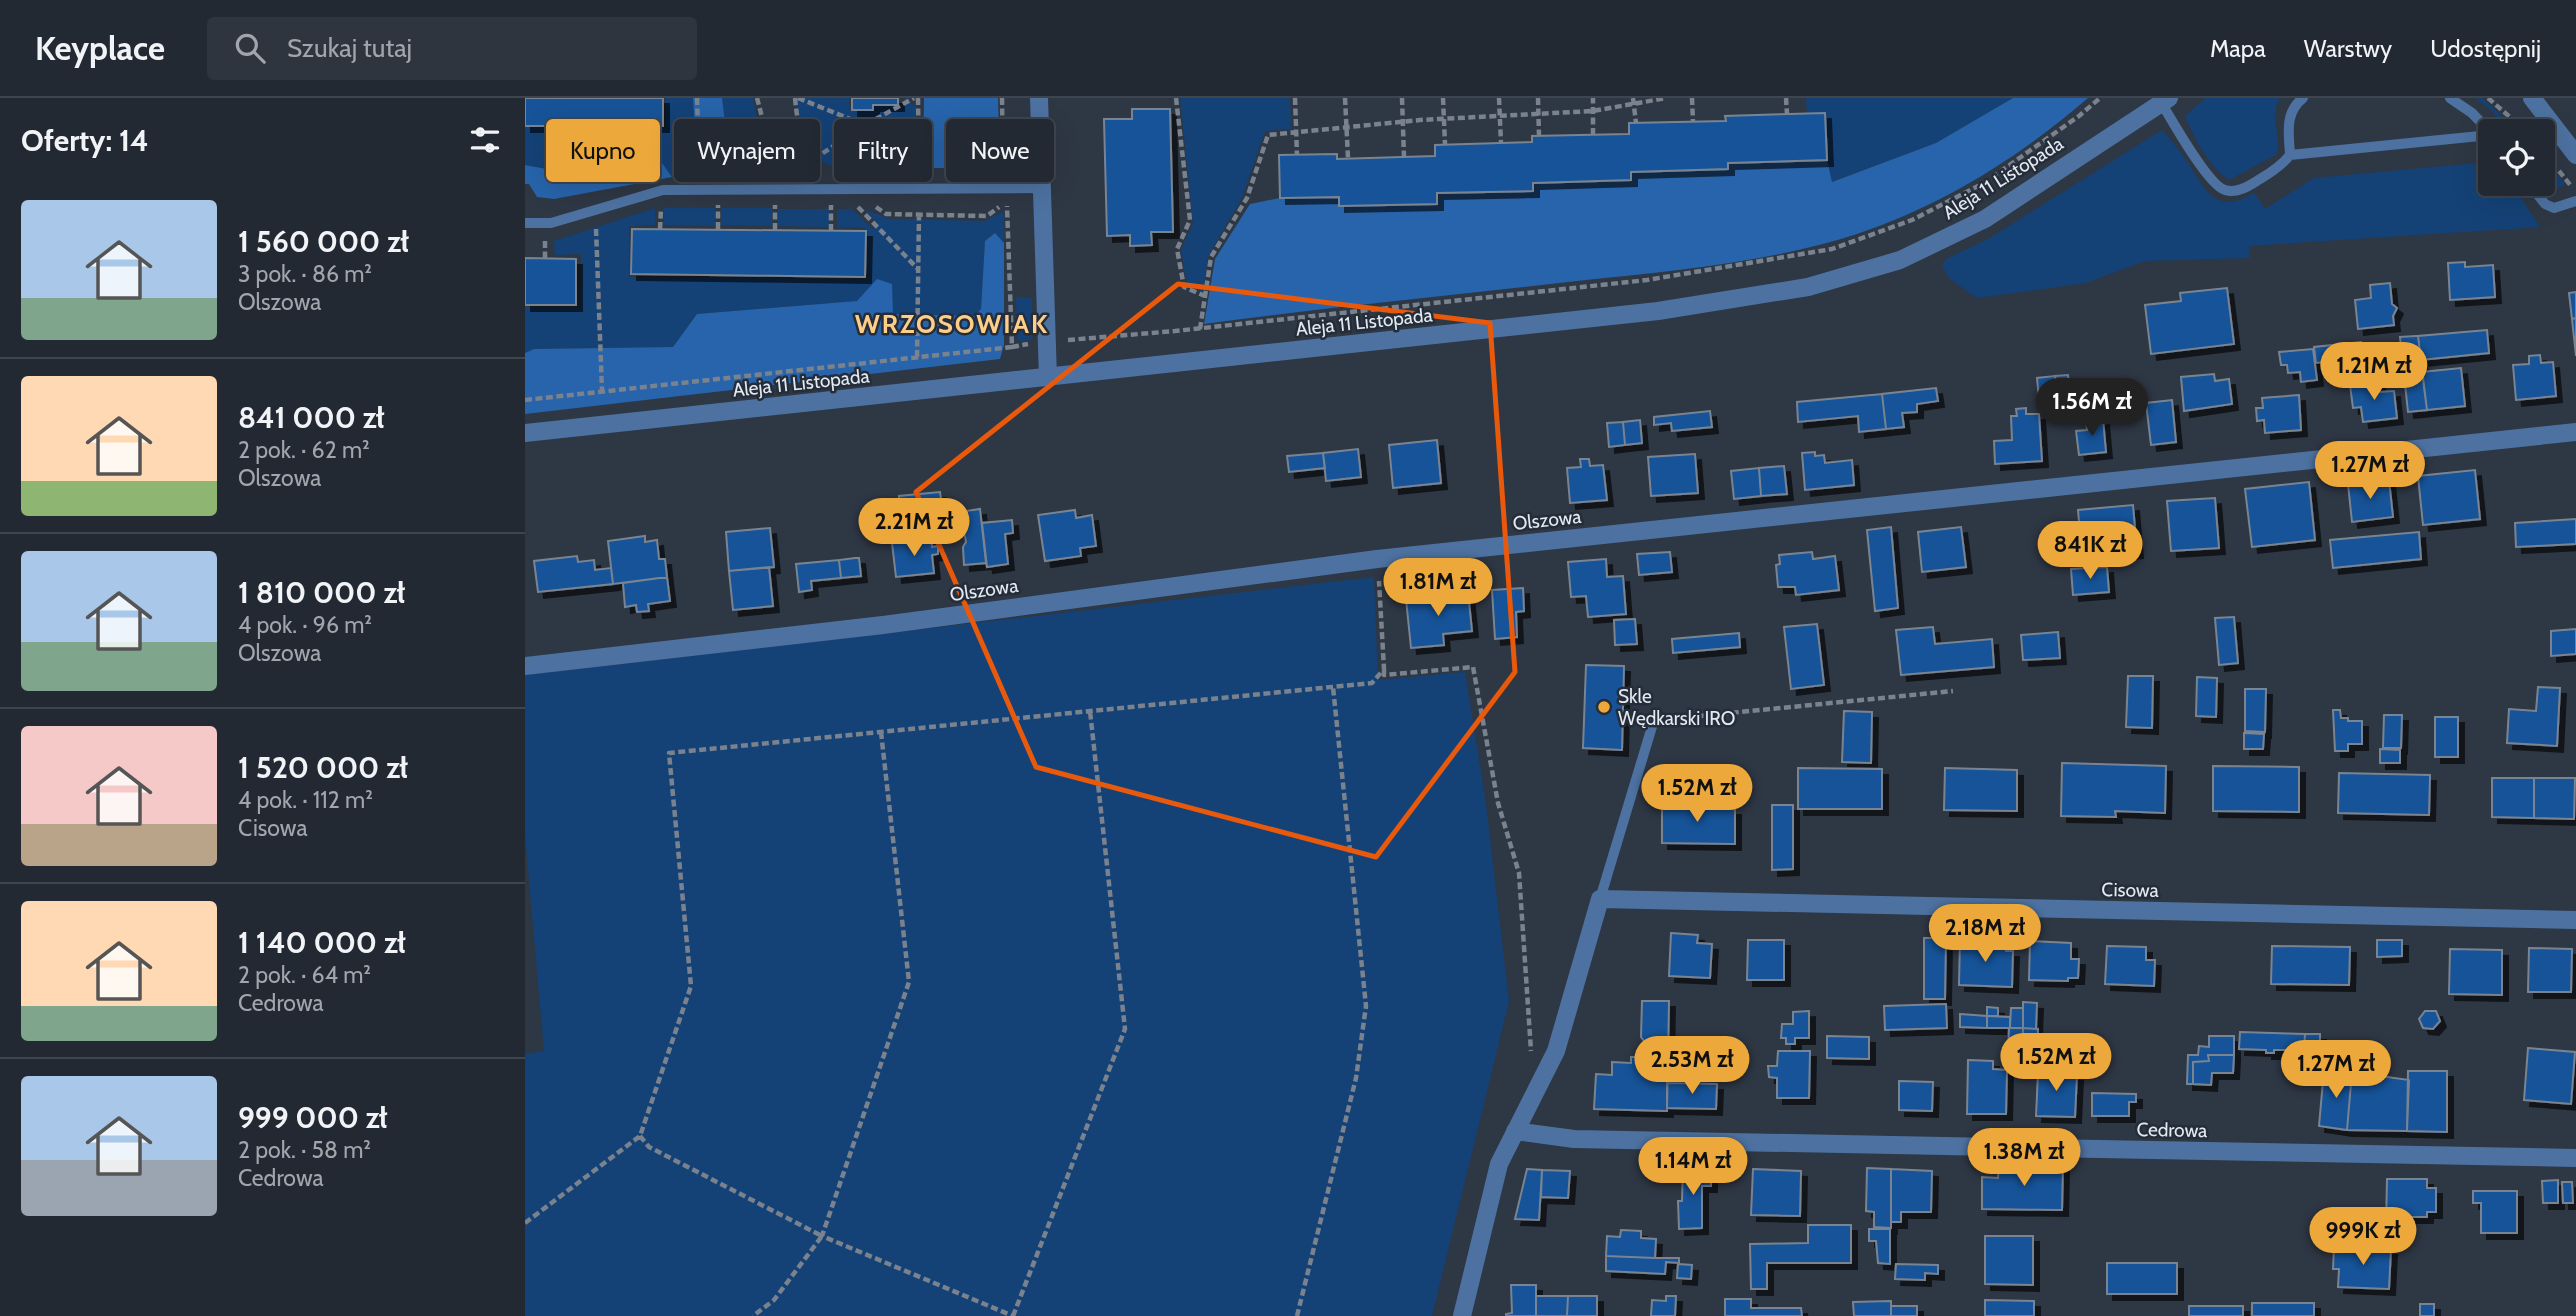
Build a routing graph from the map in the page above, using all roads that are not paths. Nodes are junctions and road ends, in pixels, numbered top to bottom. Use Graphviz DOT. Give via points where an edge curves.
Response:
graph roads {
  1 [pos="1039,98"];
  2 [pos="2303,98"];
  3 [pos="2450,98"];
  4 [pos="2532,98"];
  5 [pos="2164,99"];
  6 [pos="2478,120"];
  7 [pos="2478,134"];
  8 [pos="2290,155"];
  9 [pos="2576,155"];
  10 [pos="1042,188"];
  11 [pos="2539,196"];
  12 [pos="2576,201"];
  13 [pos="525,223"];
  14 [pos="1048,378"];
  15 [pos="2576,432"];
  16 [pos="525,433"];
  17 [pos="525,666"];
  18 [pos="1654,720"];
  19 [pos="1600,899"];
  20 [pos="2576,920"];
  21 [pos="1515,1131"];
  22 [pos="2576,1158"];
  23 [pos="1462,1316"];
  1 -- 10 [label="street"];
  2 -- 8 [label="lane" via="2289,117"];
  3 -- 6 [label="lane"];
  4 -- 9 [label="street"];
  5 -- 8 [label="lane" via="2187,146 2221,189 2251,185"];
  5 -- 14 [label="street, Aleja 11 Listopada" via="1985,219 1900,260 1808,287 1658,311"];
  7 -- 8 [label="lane"];
  10 -- 13 [label="lane" via="663,190 551,223"];
  10 -- 14 [label="street"];
  11 -- 12 [label="lane" via="2554,208"];
  14 -- 16 [label="street, Aleja 11 Listopada"];
  15 -- 17 [label="street, Olszowa" via="1377,559 883,625"];
  18 -- 19 [label="lane"];
  19 -- 20 [label="street, Cisowa"];
  19 -- 21 [label="street" via="1556,1051"];
  21 -- 22 [label="street, Cedrowa" via="1574,1139"];
  21 -- 23 [label="street" via="1499,1164"];
}
